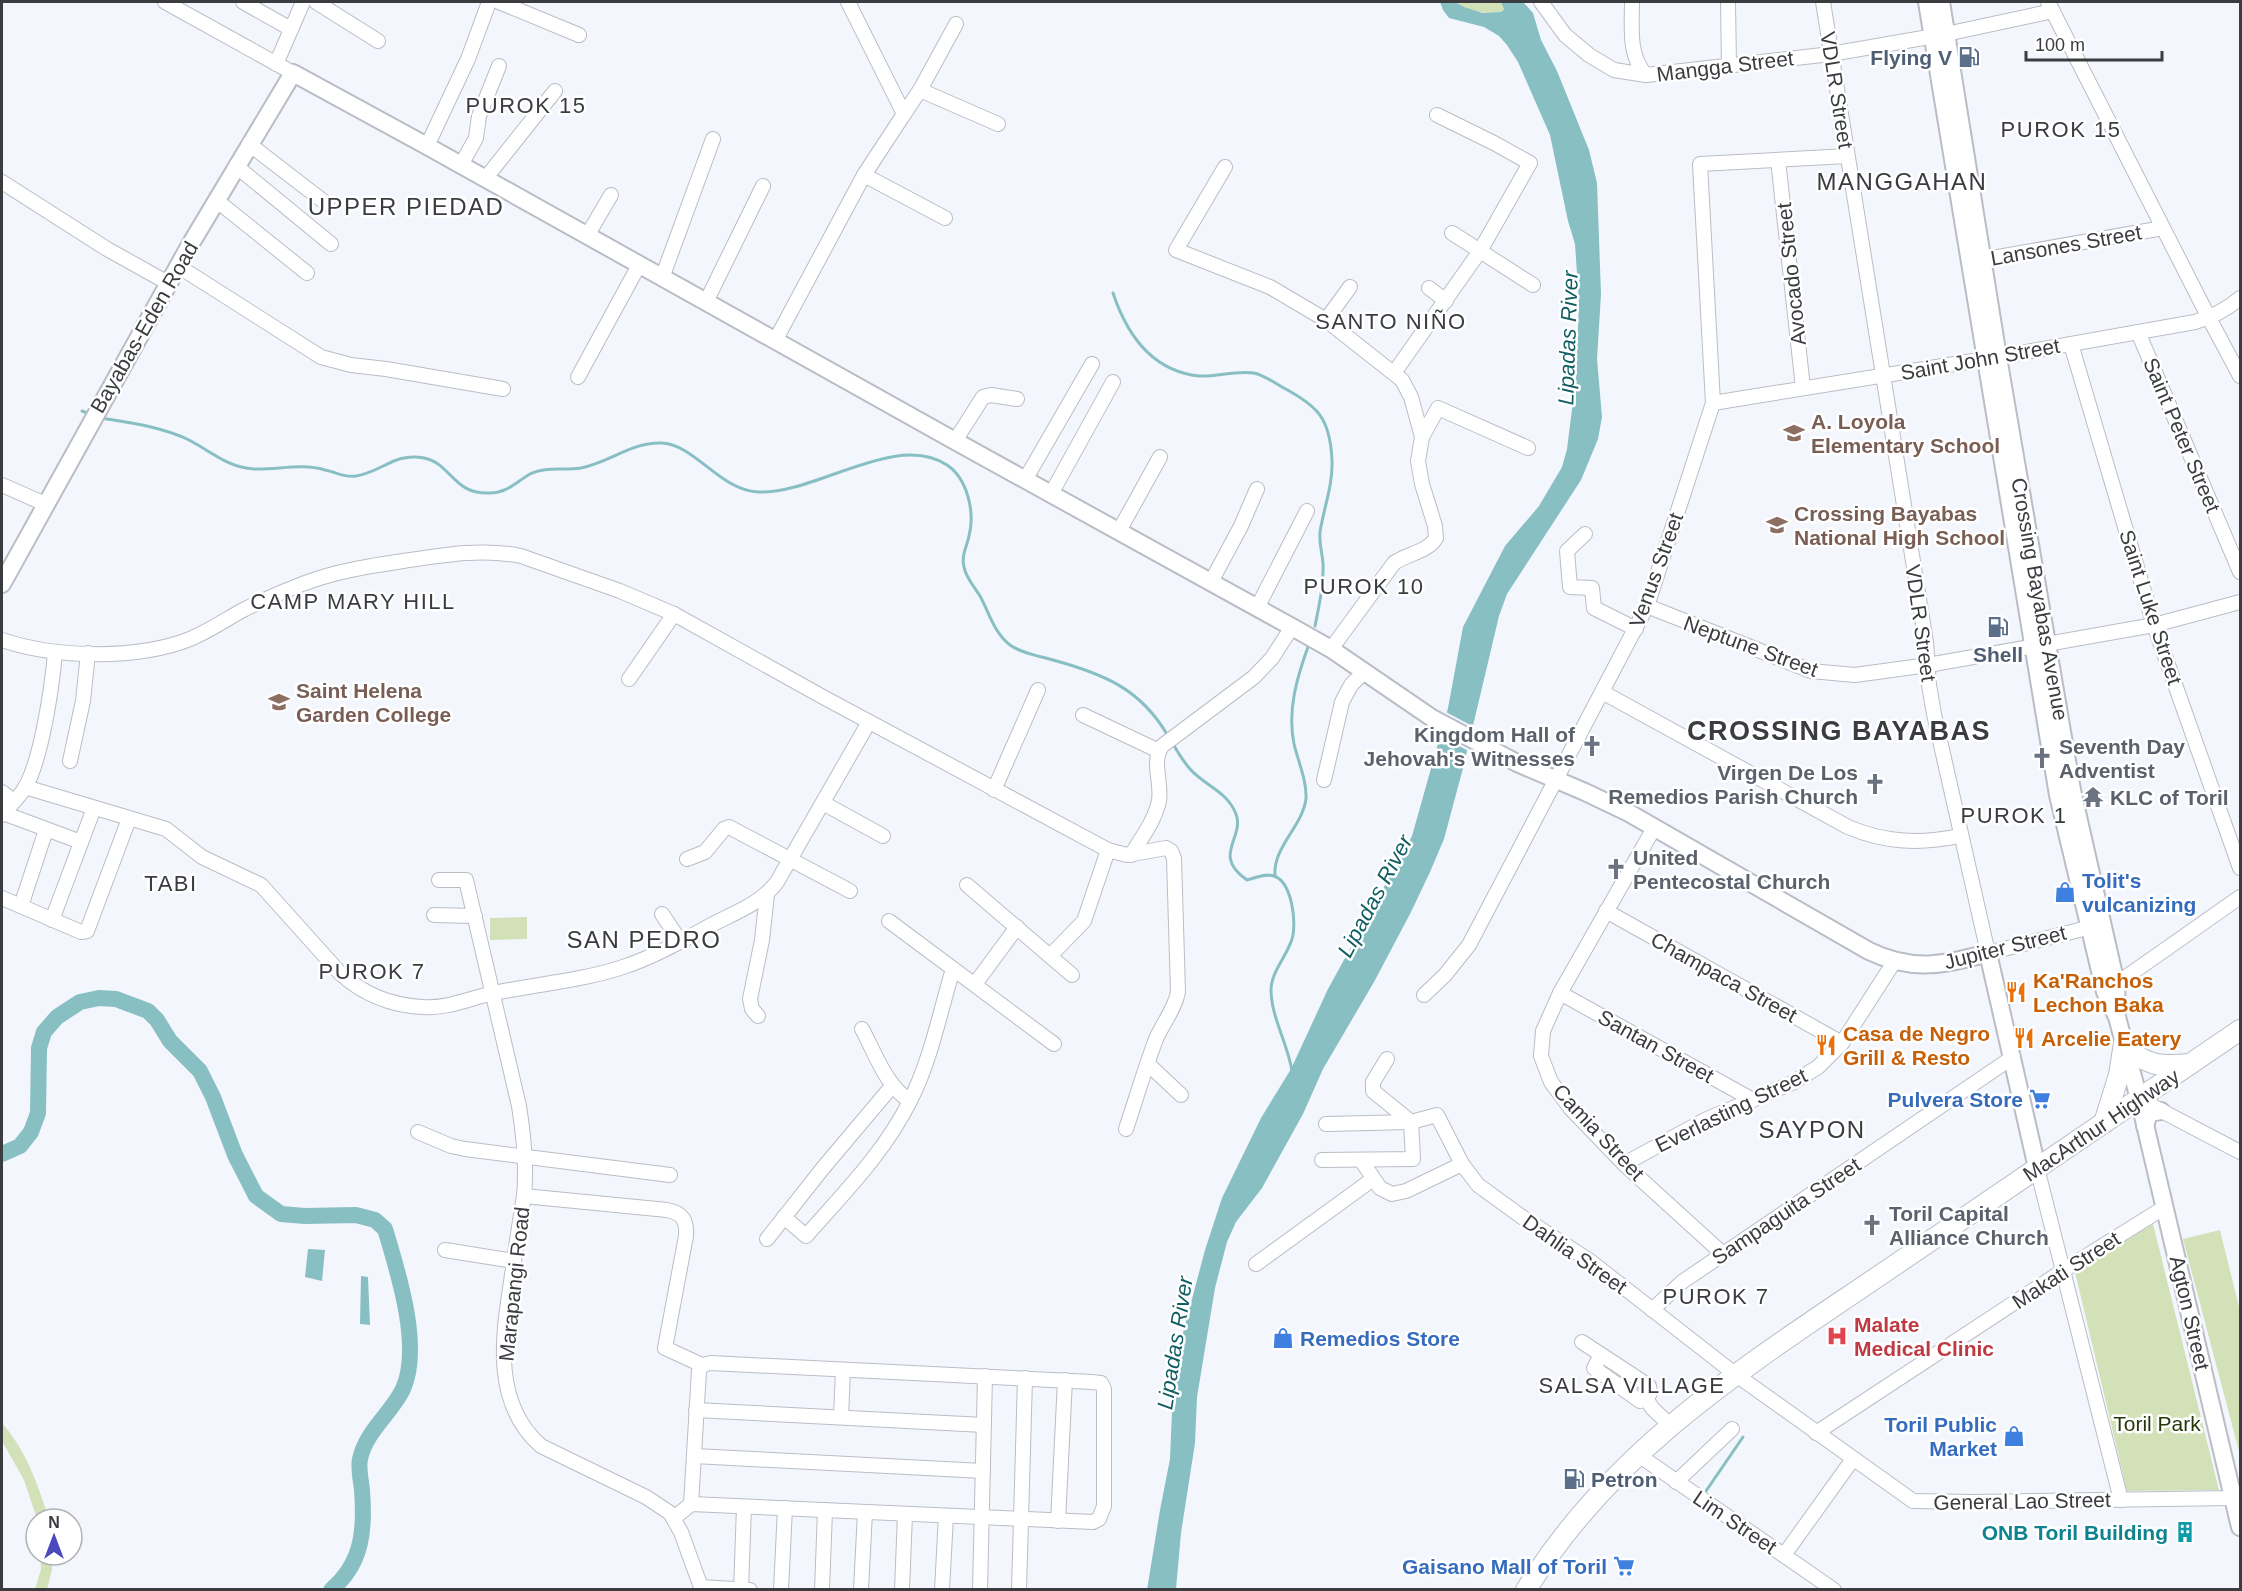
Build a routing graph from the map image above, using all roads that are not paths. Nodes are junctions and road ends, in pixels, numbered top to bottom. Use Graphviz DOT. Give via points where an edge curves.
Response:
graph roads {
  1 [pos="165,2"];
  2 [pos="243,2"];
  3 [pos="303,2"];
  4 [pos="316,2"];
  5 [pos="489,2"];
  6 [pos="499,2"];
  7 [pos="849,2"];
  8 [pos="1540,2"];
  9 [pos="1632,2"];
  10 [pos="1728,2"];
  11 [pos="1823,2"];
  12 [pos="1926,2"];
  13 [pos="1941,2"];
  14 [pos="257,5"];
  15 [pos="2050,6"];
  16 [pos="956,24"];
  17 [pos="291,29"];
  18 [pos="579,35"];
  19 [pos="1939,35"];
  20 [pos="378,41"];
  21 [pos="1831,54"];
  22 [pos="276,64"];
  23 [pos="499,66"];
  24 [pos="1729,66"];
  25 [pos="293,74"];
  26 [pos="1646,75"];
  27 [pos="920,90"];
  28 [pos="555,91"];
  29 [pos="904,114"];
  30 [pos="1437,115"];
  31 [pos="998,124"];
  32 [pos="713,139"];
  33 [pos="249,144"];
  34 [pos="427,146"];
  35 [pos="1848,156"];
  36 [pos="1778,160"];
  37 [pos="461,165"];
  38 [pos="236,166"];
  39 [pos="1225,167"];
  40 [pos="864,175"];
  41 [pos="485,179"];
  42 [pos="2,182"];
  43 [pos="763,186"];
  44 [pos="611,195"];
  45 [pos="216,200"];
  46 [pos="327,204"];
  47 [pos="945,218"];
  48 [pos="2163,228"];
  49 [pos="1452,233"];
  50 [pos="587,236"];
  51 [pos="331,244"];
  52 [pos="1480,251"];
  53 [pos="1976,261"];
  54 [pos="639,265"];
  55 [pos="178,266"];
  56 [pos="307,273"];
  57 [pos="662,278"];
  58 [pos="168,284"];
  59 [pos="1533,285"];
  60 [pos="1350,287"];
  61 [pos="1429,288"];
  62 [pos="2241,298"];
  63 [pos="1446,301"];
  64 [pos="706,302"];
  65 [pos="2209,318"];
  66 [pos="1326,320"];
  67 [pos="2138,332"];
  68 [pos="775,340"];
  69 [pos="2071,344"];
  70 [pos="1991,358"];
  71 [pos="1092,364"];
  72 [pos="1394,373"];
  73 [pos="1883,375"];
  74 [pos="2241,376"];
  75 [pos="578,377"];
  76 [pos="1113,382"];
  77 [pos="1803,388"];
  78 [pos="503,389"];
  79 [pos="1017,399"];
  80 [pos="1713,403"];
  81 [pos="1422,437"];
  82 [pos="955,441"];
  83 [pos="1528,448"];
  84 [pos="1160,456"];
  85 [pos="1025,480"];
  86 [pos="2,485"];
  87 [pos="1257,489"];
  88 [pos="1051,494"];
  89 [pos="45,504"];
  90 [pos="1307,512"];
  91 [pos="1119,531"];
  92 [pos="1585,534"];
  93 [pos="2241,572"];
  94 [pos="1211,582"];
  95 [pos="2,584"];
  96 [pos="2241,602"];
  97 [pos="1647,606"];
  98 [pos="1257,608"];
  99 [pos="674,614"];
  100 [pos="2154,625"];
  101 [pos="1292,627"];
  102 [pos="1636,629"];
  103 [pos="2,640"];
  104 [pos="2040,645"];
  105 [pos="1331,649"];
  106 [pos="55,653"];
  107 [pos="88,653"];
  108 [pos="1928,665"];
  109 [pos="1364,672"];
  110 [pos="629,679"];
  111 [pos="1038,690"];
  112 [pos="1604,693"];
  113 [pos="1083,715"];
  114 [pos="869,722"];
  115 [pos="1166,743"];
  116 [pos="70,761"];
  117 [pos="1324,780"];
  118 [pos="1557,780"];
  119 [pos="25,787"];
  120 [pos="994,789"];
  121 [pos="2,792"];
  122 [pos="14,801"];
  123 [pos="823,803"];
  124 [pos="94,808"];
  125 [pos="2,814"];
  126 [pos="129,819"];
  127 [pos="1654,828"];
  128 [pos="46,830"];
  129 [pos="883,836"];
  130 [pos="1960,836"];
  131 [pos="81,842"];
  132 [pos="1108,850"];
  133 [pos="1131,855"];
  134 [pos="687,859"];
  135 [pos="790,860"];
  136 [pos="2241,868"];
  137 [pos="439,880"];
  138 [pos="967,885"];
  139 [pos="850,891"];
  140 [pos="767,894"];
  141 [pos="2241,897"];
  142 [pos="2,898"];
  143 [pos="21,906"];
  144 [pos="1606,911"];
  145 [pos="662,914"];
  146 [pos="434,915"];
  147 [pos="474,916"];
  148 [pos="52,920"];
  149 [pos="889,921"];
  150 [pos="2096,926"];
  151 [pos="1017,927"];
  152 [pos="680,941"];
  153 [pos="1988,953"];
  154 [pos="1050,956"];
  155 [pos="1894,962"];
  156 [pos="953,969"];
  157 [pos="1072,975"];
  158 [pos="975,984"];
  159 [pos="2111,988"];
  160 [pos="1560,993"];
  161 [pos="493,994"];
  162 [pos="1424,995"];
  163 [pos="758,1016"];
  164 [pos="862,1029"];
  165 [pos="2241,1030"];
  166 [pos="1842,1043"];
  167 [pos="2124,1043"];
  168 [pos="1054,1044"];
  169 [pos="2013,1057"];
  170 [pos="1387,1059"];
  171 [pos="1148,1064"];
  172 [pos="2190,1064"];
  173 [pos="893,1085"];
  174 [pos="1181,1095"];
  175 [pos="2139,1099"];
  176 [pos="1753,1100"];
  177 [pos="910,1101"];
  178 [pos="2161,1111"];
  179 [pos="1411,1122"];
  180 [pos="2104,1123"];
  181 [pos="1326,1124"];
  182 [pos="2145,1126"];
  183 [pos="1126,1129"];
  184 [pos="418,1132"];
  185 [pos="2241,1152"];
  186 [pos="526,1156"];
  187 [pos="1322,1160"];
  188 [pos="1361,1160"];
  189 [pos="1462,1164"];
  190 [pos="1624,1164"];
  191 [pos="2037,1168"];
  192 [pos="670,1175"];
  193 [pos="1372,1179"];
  194 [pos="524,1196"];
  195 [pos="2165,1208"];
  196 [pos="784,1217"];
  197 [pos="768,1239"];
  198 [pos="446,1250"];
  199 [pos="1724,1254"];
  200 [pos="514,1260"];
  201 [pos="1256,1264"];
  202 [pos="2064,1270"];
  203 [pos="1652,1310"];
  204 [pos="1582,1342"];
  205 [pos="702,1365"];
  206 [pos="843,1370"];
  207 [pos="1735,1374"];
  208 [pos="985,1377"];
  209 [pos="1025,1378"];
  210 [pos="1065,1380"];
  211 [pos="696,1410"];
  212 [pos="841,1418"];
  213 [pos="984,1425"];
  214 [pos="1670,1425"];
  215 [pos="1732,1429"];
  216 [pos="1816,1432"];
  217 [pos="1637,1454"];
  218 [pos="694,1456"];
  219 [pos="1853,1459"];
  220 [pos="983,1471"];
  221 [pos="1676,1482"];
  222 [pos="2237,1496"];
  223 [pos="2121,1500"];
  224 [pos="691,1504"];
  225 [pos="744,1507"];
  226 [pos="785,1508"];
  227 [pos="825,1510"];
  228 [pos="865,1512"];
  229 [pos="905,1514"];
  230 [pos="946,1516"];
  231 [pos="982,1517"];
  232 [pos="674,1518"];
  233 [pos="1021,1519"];
  234 [pos="1058,1521"];
  235 [pos="2241,1527"];
  236 [pos="1784,1555"];
  237 [pos="702,1588"];
  238 [pos="741,1589"];
  239 [pos="750,1590"];
  240 [pos="781,1590"];
  241 [pos="822,1590"];
  242 [pos="861,1590"];
  243 [pos="902,1590"];
  244 [pos="942,1590"];
  245 [pos="980,1590"];
  246 [pos="1019,1590"];
  247 [pos="1526,1590"];
  248 [pos="1834,1590"];
  1 -- 22 [label="street"];
  2 -- 14 [label="street"];
  3 -- 17 [label="street"];
  4 -- 20 [label="street"];
  5 -- 34 [label="street" via="463,70"];
  6 -- 18 [label="street"];
  7 -- 29 [label="street"];
  8 -- 26 [label="street, Mangga Street" via="1566,35 1589,55 1614,70"];
  9 -- 26 [label="street" via="1633,48 1637,64"];
  10 -- 24 [label="street"];
  11 -- 21 [label="street, VDLR Street"];
  12 -- 19 [label="main road, Crossing Bayabas Avenue"];
  13 -- 19 [label="main road, Crossing Bayabas Avenue"];
  14 -- 17 [label="street"];
  15 -- 19 [label="street, Mangga Street"];
  15 -- 48 [label="street"];
  16 -- 27 [label="street"];
  17 -- 22 [label="street"];
  19 -- 21 [label="street, Mangga Street"];
  19 -- 53 [label="main road, Crossing Bayabas Avenue"];
  21 -- 24 [label="street, Mangga Street"];
  21 -- 35 [label="street, VDLR Street"];
  22 -- 25 [label="street"];
  23 -- 37 [label="street" via="479,116 476,138"];
  24 -- 26 [label="street, Mangga Street"];
  25 -- 33 [label="main road, Bayabas-Eden Road"];
  25 -- 34 [label="main road, Jupiter Street"];
  27 -- 29 [label="street"];
  27 -- 31 [label="street"];
  28 -- 41 [label="street"];
  29 -- 40 [label="street"];
  30 -- 52 [label="street" via="1530,163"];
  32 -- 57 [label="street"];
  33 -- 38 [label="main road, Bayabas-Eden Road"];
  33 -- 46 [label="street"];
  34 -- 37 [label="main road, Jupiter Street"];
  35 -- 36 [label="street"];
  35 -- 73 [label="street, VDLR Street"];
  36 -- 77 [label="street, Avocado Street"];
  36 -- 80 [label="street, Venus Street" via="1700,164"];
  37 -- 41 [label="main road, Jupiter Street"];
  38 -- 45 [label="main road, Bayabas-Eden Road"];
  38 -- 51 [label="street"];
  39 -- 66 [label="street" via="1176,250 1270,287"];
  40 -- 47 [label="street"];
  40 -- 68 [label="street"];
  41 -- 50 [label="main road, Jupiter Street"];
  42 -- 58 [label="street"];
  43 -- 64 [label="street"];
  44 -- 50 [label="street"];
  45 -- 55 [label="main road, Bayabas-Eden Road"];
  45 -- 56 [label="street"];
  48 -- 53 [label="street, Lansones Street"];
  48 -- 65 [label="street"];
  49 -- 52 [label="street"];
  50 -- 54 [label="main road, Jupiter Street"];
  52 -- 59 [label="street"];
  52 -- 63 [label="street"];
  53 -- 70 [label="main road, Crossing Bayabas Avenue"];
  54 -- 57 [label="main road, Jupiter Street"];
  54 -- 75 [label="street"];
  55 -- 58 [label="main road, Bayabas-Eden Road"];
  55 -- 78 [label="street" via="321,357"];
  57 -- 64 [label="main road, Jupiter Street"];
  58 -- 89 [label="main road, Bayabas-Eden Road"];
  60 -- 66 [label="street"];
  61 -- 63 [label="street"];
  62 -- 65 [label="street, Saint John Street"];
  63 -- 72 [label="street"];
  64 -- 68 [label="main road, Jupiter Street"];
  65 -- 67 [label="street, Saint John Street"];
  65 -- 74 [label="street"];
  66 -- 72 [label="street"];
  67 -- 69 [label="street, Saint John Street"];
  67 -- 93 [label="street, Saint Peter Street"];
  68 -- 82 [label="main road, Jupiter Street"];
  69 -- 70 [label="street, Saint John Street"];
  69 -- 100 [label="street, Saint Luke Street"];
  70 -- 73 [label="street, Saint John Street"];
  70 -- 104 [label="main road, Crossing Bayabas Avenue"];
  71 -- 85 [label="street"];
  72 -- 81 [label="street" via="1408,389"];
  73 -- 77 [label="street, Saint John Street"];
  73 -- 108 [label="street, VDLR Street"];
  76 -- 88 [label="street"];
  77 -- 80 [label="street, Saint John Street"];
  79 -- 82 [label="street" via="983,397"];
  80 -- 97 [label="street, Venus Street"];
  81 -- 83 [label="street" via="1438,408"];
  81 -- 105 [label="street" via="1419,473 1436,538 1394,563"];
  82 -- 85 [label="main road, Jupiter Street"];
  84 -- 91 [label="street"];
  85 -- 88 [label="main road, Jupiter Street"];
  86 -- 89 [label="street"];
  87 -- 94 [label="street"];
  88 -- 91 [label="main road, Jupiter Street"];
  89 -- 95 [label="main road, Bayabas-Eden Road"];
  90 -- 98 [label="street"];
  91 -- 94 [label="main road, Jupiter Street"];
  92 -- 102 [label="street" via="1568,551 1570,587 1592,588 1594,608"];
  94 -- 98 [label="main road, Jupiter Street"];
  96 -- 100 [label="street, Neptune Street"];
  97 -- 102 [label="street, Venus Street"];
  97 -- 108 [label="street, Neptune Street" via="1811,671 1855,675"];
  98 -- 101 [label="main road, Jupiter Street"];
  99 -- 107 [label="street" via="521,556 467,552 333,574 264,600 202,634 179,642 146,650"];
  99 -- 110 [label="street"];
  99 -- 114 [label="street"];
  100 -- 104 [label="street, Neptune Street"];
  100 -- 136 [label="street, Saint Luke Street"];
  101 -- 105 [label="main road, Jupiter Street"];
  101 -- 115 [label="street" via="1254,677"];
  102 -- 112 [label="street, Venus Street"];
  103 -- 106 [label="street"];
  104 -- 108 [label="street, Neptune Street"];
  104 -- 150 [label="main road, Crossing Bayabas Avenue" via="2058,795"];
  105 -- 109 [label="main road, Jupiter Street"];
  106 -- 107 [label="street"];
  106 -- 119 [label="street" via="45,718"];
  107 -- 116 [label="street"];
  108 -- 130 [label="street, VDLR Street" via="1934,714"];
  109 -- 117 [label="street" via="1342,702"];
  109 -- 118 [label="main road, Jupiter Street" via="1432,718"];
  111 -- 120 [label="street"];
  112 -- 118 [label="street, Venus Street"];
  112 -- 130 [label="street" via="1866,835 1910,842"];
  113 -- 115 [label="street"];
  114 -- 120 [label="street"];
  114 -- 123 [label="street"];
  115 -- 133 [label="street" via="1157,762 1158,804"];
  118 -- 127 [label="main road, Jupiter Street"];
  118 -- 162 [label="street, Venus Street" via="1469,945"];
  119 -- 122 [label="street"];
  119 -- 124 [label="street"];
  120 -- 132 [label="street"];
  121 -- 122 [label="street"];
  122 -- 125 [label="street"];
  123 -- 129 [label="street"];
  123 -- 135 [label="street"];
  124 -- 126 [label="street"];
  124 -- 131 [label="street"];
  125 -- 128 [label="street"];
  126 -- 148 [label="street" via="89,929 81,932"];
  126 -- 161 [label="street" via="166,829 202,857 261,885 340,974 370,995 395,1004 426,1007"];
  127 -- 144 [label="street, Camia Street"];
  127 -- 155 [label="main road, Jupiter Street"];
  128 -- 131 [label="street"];
  128 -- 143 [label="street"];
  130 -- 153 [label="street, VDLR Street"];
  131 -- 148 [label="street"];
  132 -- 133 [label="street"];
  132 -- 154 [label="street" via="1084,921"];
  133 -- 171 [label="street" via="1166,848 1174,858 1178,992"];
  134 -- 135 [label="street" via="705,852 729,827"];
  135 -- 139 [label="street"];
  135 -- 140 [label="street"];
  137 -- 147 [label="street, Marapangi Road" via="466,880"];
  138 -- 151 [label="street"];
  140 -- 152 [label="street"];
  140 -- 163 [label="street" via="764,932 750,999"];
  141 -- 159 [label="street"];
  142 -- 143 [label="street"];
  143 -- 148 [label="street"];
  144 -- 160 [label="street, Camia Street"];
  144 -- 166 [label="street, Champaca Street"];
  145 -- 152 [label="street"];
  146 -- 147 [label="street"];
  147 -- 161 [label="street, Marapangi Road"];
  149 -- 156 [label="street"];
  150 -- 153 [label="street, Jupiter Street"];
  150 -- 159 [label="main road, Crossing Bayabas Avenue"];
  151 -- 154 [label="street"];
  151 -- 158 [label="street"];
  152 -- 161 [label="street" via="620,968"];
  153 -- 155 [label="main road, Jupiter Street" via="1925,965"];
  153 -- 169 [label="main road, VDLR Street"];
  154 -- 157 [label="street"];
  155 -- 166 [label="street, Everlasting Street"];
  156 -- 158 [label="street"];
  156 -- 177 [label="street"];
  158 -- 168 [label="street"];
  159 -- 167 [label="main road, Crossing Bayabas Avenue"];
  160 -- 176 [label="street, Santan Street"];
  160 -- 190 [label="street, Camia Street" via="1541,1044 1545,1069 1558,1094"];
  161 -- 186 [label="street, Marapangi Road" via="519,1106"];
  164 -- 173 [label="street"];
  165 -- 172 [label="highway, MacArthur Highway"];
  166 -- 176 [label="street, Everlasting Street" via="1804,1076"];
  167 -- 172 [label="highway" via="2146,1062 2165,1066"];
  167 -- 175 [label="main road, Crossing Bayabas Avenue"];
  167 -- 180 [label="highway"];
  169 -- 191 [label="main road, VDLR Street"];
  169 -- 199 [label="street, Sampaguita Street"];
  170 -- 179 [label="street" via="1373,1082 1373,1091"];
  171 -- 174 [label="street"];
  171 -- 183 [label="street"];
  172 -- 175 [label="highway, MacArthur Highway"];
  173 -- 177 [label="street"];
  173 -- 196 [label="street"];
  175 -- 178 [label="street"];
  175 -- 180 [label="highway, MacArthur Highway"];
  175 -- 182 [label="main road, Agton Street"];
  176 -- 190 [label="street, Everlasting Street" via="1707,1119"];
  177 -- 196 [label="street" via="868,1167 806,1236"];
  178 -- 182 [label="main road" via="2149,1113"];
  178 -- 185 [label="street"];
  179 -- 181 [label="street"];
  179 -- 188 [label="street" via="1413,1159"];
  179 -- 189 [label="street, Dahlia Street" via="1437,1115"];
  180 -- 191 [label="highway, MacArthur Highway"];
  182 -- 195 [label="main road, Agton Street"];
  184 -- 186 [label="street" via="451,1146"];
  186 -- 192 [label="street"];
  186 -- 194 [label="street, Marapangi Road"];
  187 -- 188 [label="street"];
  188 -- 193 [label="street"];
  189 -- 193 [label="street" via="1398,1194 1386,1192"];
  189 -- 203 [label="street, Dahlia Street" via="1490,1194 1590,1261"];
  190 -- 199 [label="street, Camia Street"];
  191 -- 202 [label="street"];
  191 -- 207 [label="highway, MacArthur Highway"];
  193 -- 201 [label="street"];
  194 -- 200 [label="street, Marapangi Road"];
  194 -- 205 [label="street" via="667,1210 682,1215 686,1236 664,1348"];
  195 -- 202 [label="street, Makati Street"];
  195 -- 222 [label="main road, Agton Street"];
  196 -- 197 [label="street"];
  198 -- 200 [label="street"];
  199 -- 203 [label="street, Sampaguita Street" via="1682,1282"];
  200 -- 232 [label="street, Marapangi Road" via="503,1365 507,1389 522,1425 541,1446 652,1500"];
  202 -- 216 [label="street, Makati Street"];
  202 -- 223 [label="street"];
  203 -- 207 [label="street, Dahlia Street"];
  204 -- 214 [label="street" via="1601,1355 1594,1368 1640,1401 1646,1399"];
  205 -- 206 [label="street"];
  205 -- 211 [label="street"];
  206 -- 208 [label="street"];
  206 -- 212 [label="street"];
  207 -- 214 [label="highway, MacArthur Highway"];
  207 -- 216 [label="street, General Lao Street"];
  208 -- 209 [label="street"];
  208 -- 213 [label="street"];
  209 -- 210 [label="street"];
  209 -- 233 [label="street"];
  210 -- 234 [label="street"];
  210 -- 234 [label="street" via="1097,1382 1103,1386 1104,1506 1099,1519 1093,1522"];
  211 -- 212 [label="street"];
  211 -- 218 [label="street"];
  212 -- 213 [label="street"];
  213 -- 220 [label="street"];
  214 -- 217 [label="highway, MacArthur Highway"];
  215 -- 221 [label="street"];
  216 -- 219 [label="street, General Lao Street"];
  217 -- 221 [label="street, Lim Street"];
  217 -- 247 [label="highway, MacArthur Highway" via="1574,1523"];
  218 -- 220 [label="street"];
  218 -- 224 [label="street"];
  219 -- 223 [label="street, General Lao Street" via="1913,1501"];
  219 -- 236 [label="street"];
  220 -- 231 [label="street"];
  221 -- 236 [label="street, Lim Street"];
  222 -- 223 [label="street, General Lao Street"];
  222 -- 235 [label="main road, Agton Street"];
  224 -- 225 [label="street"];
  224 -- 232 [label="street"];
  225 -- 226 [label="street"];
  225 -- 238 [label="street"];
  226 -- 227 [label="street"];
  226 -- 240 [label="street"];
  227 -- 228 [label="street"];
  227 -- 241 [label="street"];
  228 -- 229 [label="street"];
  228 -- 242 [label="street"];
  229 -- 230 [label="street"];
  229 -- 243 [label="street"];
  230 -- 231 [label="street"];
  230 -- 244 [label="street"];
  231 -- 233 [label="street"];
  231 -- 245 [label="street"];
  232 -- 237 [label="street, Marapangi Road"];
  233 -- 234 [label="street"];
  233 -- 246 [label="street"];
  236 -- 248 [label="street, Lim Street"];
  237 -- 238 [label="street"];
  238 -- 239 [label="street"];
}
